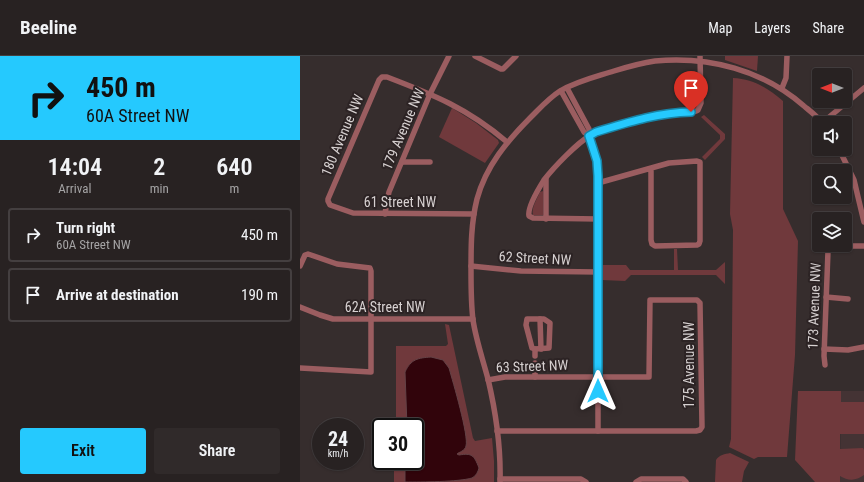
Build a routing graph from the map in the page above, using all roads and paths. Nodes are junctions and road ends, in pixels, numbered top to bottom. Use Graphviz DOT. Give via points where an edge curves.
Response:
graph roads {
  1 [pos="449,56"];
  2 [pos="475,56"];
  3 [pos="516,56"];
  4 [pos="787,56"];
  5 [pos="700,58"];
  6 [pos="648,59"];
  7 [pos="567,88"];
  8 [pos="782,88"];
  9 [pos="863,90"];
  10 [pos="561,91"];
  11 [pos="430,94"];
  12 [pos="814,116"];
  13 [pos="831,116"];
  14 [pos="589,136"];
  15 [pos="507,142"];
  16 [pos="842,156"];
  17 [pos="402,162"];
  18 [pos="430,162"];
  19 [pos="651,168"];
  20 [pos="546,177"];
  21 [pos="598,183"];
  22 [pos="328,204"];
  23 [pos="385,214"];
  24 [pos="474,214"];
  25 [pos="598,218"];
  26 [pos="546,219"];
  27 [pos="864,222"];
  28 [pos="864,246"];
  29 [pos="300,266"];
  30 [pos="471,266"];
  31 [pos="598,272"];
  32 [pos="826,297"];
  33 [pos="848,299"];
  34 [pos="675,300"];
  35 [pos="300,307"];
  36 [pos="371,319"];
  37 [pos="473,319"];
  38 [pos="540,319"];
  39 [pos="864,347"];
  40 [pos="538,349"];
  41 [pos="824,349"];
  42 [pos="825,364"];
  43 [pos="300,368"];
  44 [pos="535,377"];
  45 [pos="598,377"];
  46 [pos="488,380"];
  47 [pos="497,431"];
  48 [pos="598,431"];
  49 [pos="500,480"];
  50 [pos="586,481"];
  51 [pos="685,481"];
  52 [pos="636,482"];
  1 -- 11 [label="street, 179 Avenue NW"];
  2 -- 3 [label="street" via="501,69"];
  4 -- 8 [label="street" via="786,78"];
  5 -- 6 [label="street"];
  5 -- 8 [label="street" via="744,69"];
  5 -- 14 [label="street" via="701,102 696,111 652,116"];
  6 -- 7 [label="street"];
  7 -- 10 [label="street"];
  7 -- 14 [label="street" via="589,129"];
  8 -- 12 [label="street"];
  9 -- 13 [label="street"];
  10 -- 14 [label="street" via="584,132"];
  10 -- 15 [label="street" via="540,108"];
  11 -- 15 [label="street" via="467,112"];
  11 -- 17 [label="street, 179 Avenue NW"];
  11 -- 22 [label="street, 180 Avenue NW" via="382,77 379,80"];
  14 -- 20 [label="street"];
  14 -- 21 [label="street" via="597,161"];
  15 -- 24 [label="street" via="485,176"];
  16 -- 27 [label="street" via="854,180"];
  17 -- 18 [label="street"];
  17 -- 23 [label="street, 179 Avenue NW" via="388,197"];
  19 -- 19 [label="street" via="652,244 697,245 700,241 700,162 676,161"];
  19 -- 21 [label="street"];
  20 -- 26 [label="street"];
  20 -- 26 [label="street" via="529,213 533,218"];
  21 -- 25 [label="street"];
  22 -- 23 [label="street, 61 Street NW" via="353,213"];
  23 -- 24 [label="street, 61 Street NW"];
  24 -- 30 [label="street"];
  25 -- 26 [label="street"];
  25 -- 31 [label="street"];
  28 -- 32 [label="street, 173 Avenue NW" via="829,248"];
  29 -- 36 [label="street" via="306,254 337,264 370,268"];
  30 -- 31 [label="street, 62 Street NW" via="521,271"];
  30 -- 37 [label="street"];
  31 -- 45 [label="street"];
  32 -- 33 [label="street"];
  32 -- 41 [label="street, 173 Avenue NW"];
  34 -- 45 [label="street, 63 Street NW" via="650,300 649,377"];
  34 -- 48 [label="street, 175 Avenue NW" via="699,301 701,306 702,427 696,431"];
  35 -- 36 [label="street, 62A Street NW" via="333,319"];
  36 -- 37 [label="street, 62A Street NW"];
  36 -- 43 [label="street" via="371,372"];
  37 -- 46 [label="street"];
  38 -- 40 [label="street"];
  38 -- 40 [label="street" via="550,323 550,346 547,349"];
  38 -- 40 [label="street" via="527,319 526,322 531,346"];
  39 -- 41 [label="street" via="848,350"];
  40 -- 44 [label="street"];
  41 -- 42 [label="street, 173 Avenue NW"];
  44 -- 45 [label="street, 63 Street NW"];
  44 -- 46 [label="street, 63 Street NW"];
  45 -- 48 [label="street"];
  46 -- 47 [label="street"];
  47 -- 48 [label="street"];
  47 -- 49 [label="street"];
  49 -- 50 [label="street"];
  51 -- 52 [label="street" via="641,479"];
}
